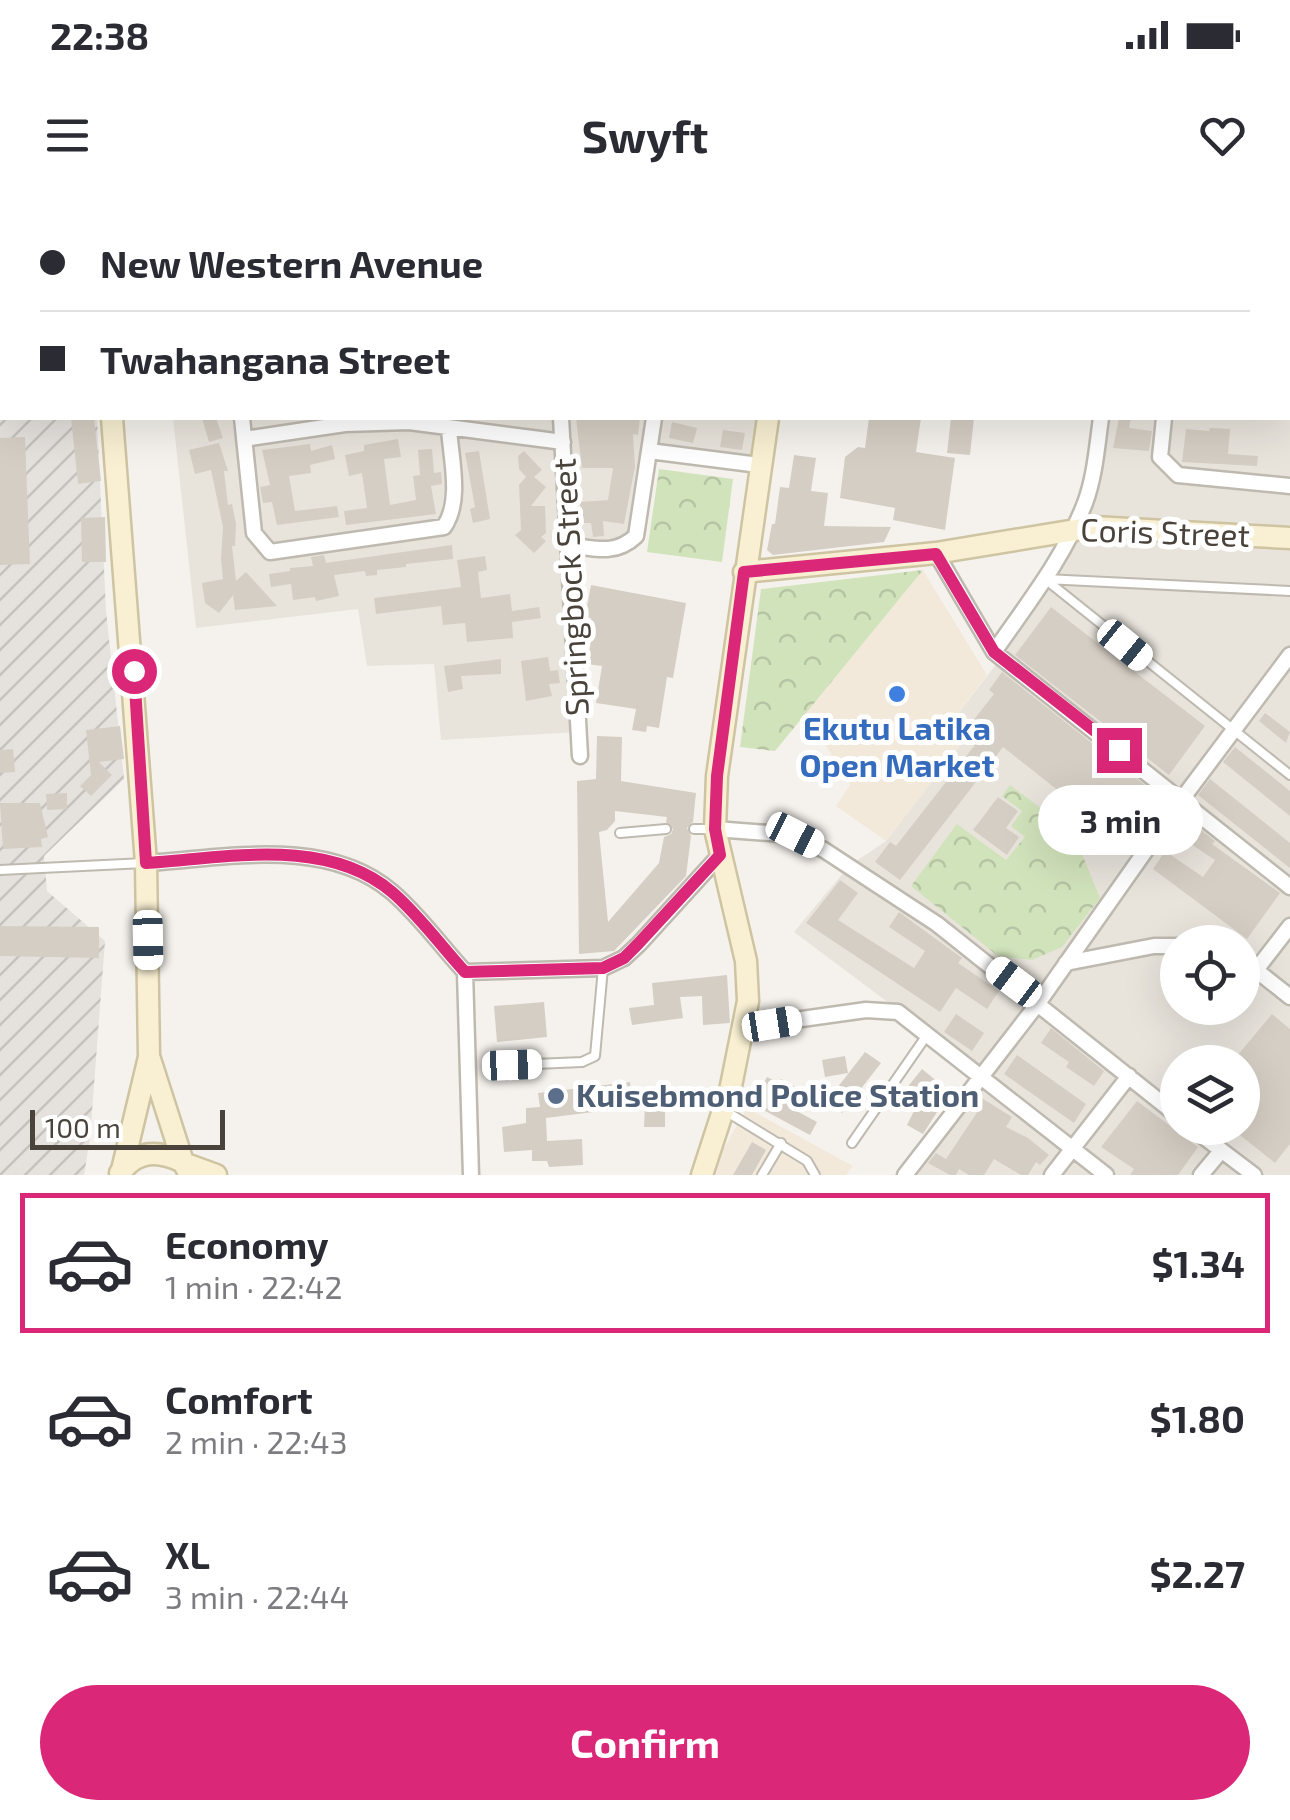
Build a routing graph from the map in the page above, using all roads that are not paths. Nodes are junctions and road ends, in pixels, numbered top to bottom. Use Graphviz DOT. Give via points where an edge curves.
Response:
graph roads {
  1 [pos="112,420"];
  2 [pos="242,420"];
  3 [pos="561,420"];
  4 [pos="654,420"];
  5 [pos="768,420"];
  6 [pos="1101,420"];
  7 [pos="1164,420"];
  8 [pos="449,428"];
  9 [pos="244,439"];
  10 [pos="563,442"];
  11 [pos="650,451"];
  12 [pos="760,465"];
  13 [pos="1290,486"];
  14 [pos="1074,528"];
  15 [pos="1290,538"];
  16 [pos="570,545"];
  17 [pos="936,554"];
  18 [pos="744,572"];
  19 [pos="1045,580"];
  20 [pos="1290,591"];
  21 [pos="994,652"];
  22 [pos="1290,656"];
  23 [pos="1232,732"];
  24 [pos="580,756"];
  25 [pos="1288,769"];
  26 [pos="1182,799"];
  27 [pos="666,829"];
  28 [pos="705,829"];
  29 [pos="620,833"];
  30 [pos="720,855"];
  31 [pos="146,863"];
  32 [pos="0,870"];
  33 [pos="1290,887"];
  34 [pos="1290,926"];
  35 [pos="1160,946"];
  36 [pos="1260,956"];
  37 [pos="1066,964"];
  38 [pos="603,968"];
  39 [pos="465,972"];
  40 [pos="1260,975"];
  41 [pos="1290,998"];
  42 [pos="1039,1002"];
  43 [pos="745,1027"];
  44 [pos="927,1035"];
  45 [pos="149,1057"];
  46 [pos="512,1065"];
  47 [pos="1128,1076"];
  48 [pos="979,1077"];
  49 [pos="1160,1102"];
  50 [pos="723,1110"];
  51 [pos="782,1143"];
  52 [pos="852,1143"];
  53 [pos="1213,1145"];
  54 [pos="1072,1149"];
  55 [pos="1221,1151"];
  56 [pos="185,1167"];
  57 [pos="707,1168"];
  58 [pos="120,1172"];
  59 [pos="216,1175"];
  60 [pos="471,1175"];
  61 [pos="693,1175"];
  62 [pos="762,1175"];
  63 [pos="815,1175"];
  64 [pos="905,1175"];
  65 [pos="1052,1175"];
  66 [pos="1106,1175"];
  67 [pos="1201,1175"];
  68 [pos="1254,1175"];
  1 -- 31 [label="street"];
  2 -- 9 [label="street"];
  3 -- 10 [label="street, Springbock Street"];
  4 -- 11 [label="street"];
  5 -- 12 [label="street"];
  6 -- 14 [label="street" via="1092,478"];
  7 -- 13 [label="street" via="1160,457 1178,475"];
  8 -- 9 [label="street" via="345,424"];
  8 -- 9 [label="street" via="454,502 444,527 284,552 270,552 254,533"];
  8 -- 10 [label="street"];
  10 -- 16 [label="street, Springbock Street"];
  11 -- 12 [label="street"];
  11 -- 16 [label="street" via="636,536 609,550"];
  12 -- 18 [label="street"];
  14 -- 15 [label="street, Coris Street"];
  14 -- 17 [label="street, Coris Street"];
  14 -- 19 [label="street"];
  16 -- 24 [label="street, Springbock Street"];
  17 -- 18 [label="street, Coris Street"];
  17 -- 21 [label="street"];
  18 -- 28 [label="street"];
  19 -- 20 [label="lane"];
  19 -- 21 [label="street"];
  19 -- 23 [label="lane"];
  21 -- 26 [label="street"];
  22 -- 23 [label="street"];
  23 -- 25 [label="lane"];
  23 -- 26 [label="street"];
  26 -- 33 [label="street"];
  26 -- 37 [label="street"];
  27 -- 29 [label="lane"];
  28 -- 30 [label="street"];
  28 -- 42 [label="street" via="795,835 824,850 938,924"];
  30 -- 38 [label="street" via="624,958"];
  30 -- 43 [label="street" via="746,961"];
  31 -- 32 [label="lane"];
  31 -- 39 [label="street" via="295,854 361,872 392,892"];
  31 -- 45 [label="street"];
  34 -- 36 [label="street"];
  35 -- 37 [label="street"];
  37 -- 42 [label="street"];
  38 -- 39 [label="street"];
  38 -- 46 [label="lane" via="595,1056"];
  39 -- 60 [label="street"];
  40 -- 41 [label="street"];
  42 -- 47 [label="street"];
  42 -- 48 [label="street"];
  43 -- 44 [label="street" via="888,1010"];
  43 -- 50 [label="street"];
  44 -- 48 [label="street"];
  44 -- 52 [label="lane"];
  45 -- 56 [label="street"];
  45 -- 58 [label="street"];
  47 -- 49 [label="street"];
  47 -- 54 [label="street"];
  48 -- 54 [label="street"];
  48 -- 64 [label="street"];
  50 -- 51 [label="lane"];
  50 -- 57 [label="street"];
  51 -- 62 [label="lane"];
  51 -- 63 [label="lane" via="808,1161"];
  53 -- 55 [label="street"];
  54 -- 65 [label="street"];
  54 -- 66 [label="street"];
  55 -- 67 [label="street"];
  55 -- 68 [label="street"];
  56 -- 58 [label="street" via="153,1152"];
  56 -- 59 [label="street"];
  57 -- 61 [label="street"];
}
